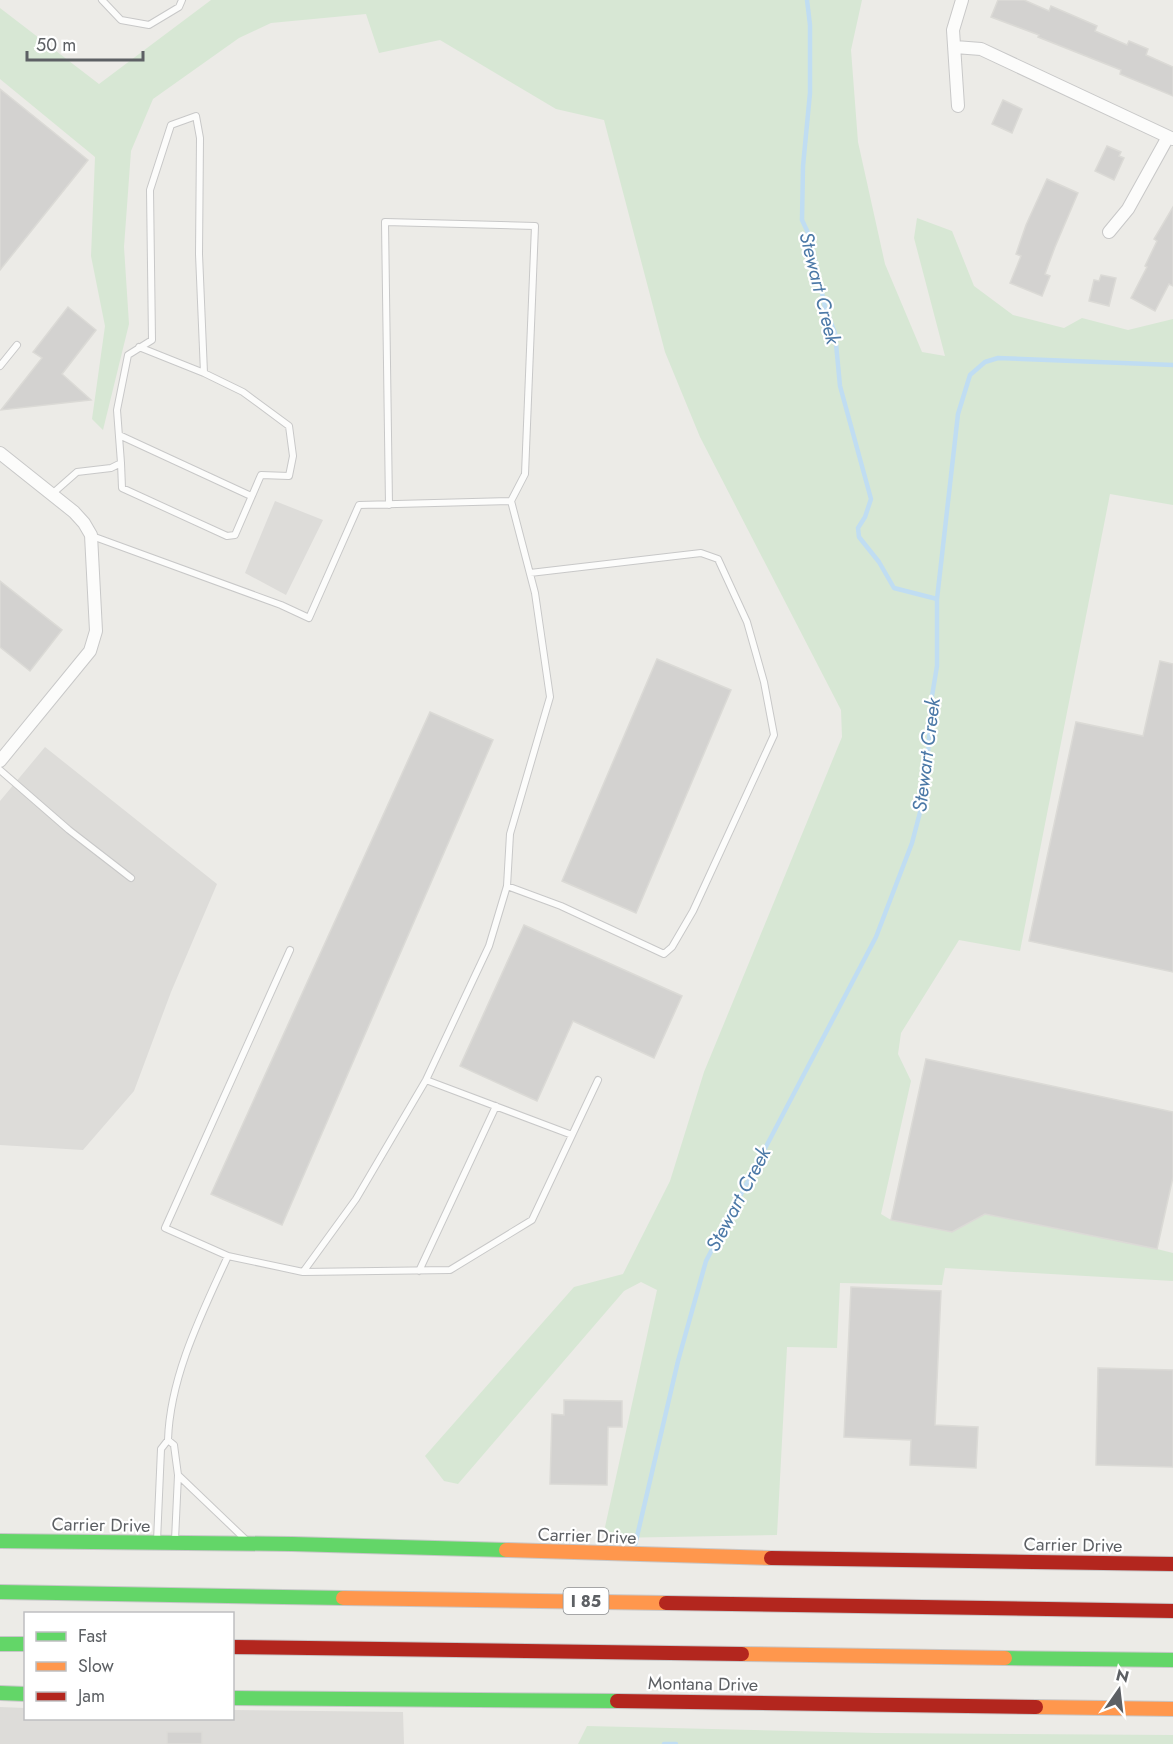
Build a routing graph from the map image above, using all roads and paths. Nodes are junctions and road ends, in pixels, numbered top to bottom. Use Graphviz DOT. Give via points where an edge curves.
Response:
graph roads {
  1 [pos="102,0"];
  2 [pos="182,0"];
  3 [pos="962,0"];
  4 [pos="955,47"];
  5 [pos="958,106"];
  6 [pos="1170,138"];
  7 [pos="1109,232"];
  8 [pos="17,345"];
  9 [pos="139,347"];
  10 [pos="0,366"];
  11 [pos="204,373"];
  12 [pos="119,435"];
  13 [pos="0,453"];
  14 [pos="121,463"];
  15 [pos="52,495"];
  16 [pos="251,496"];
  17 [pos="511,501"];
  18 [pos="389,505"];
  19 [pos="91,535"];
  20 [pos="530,573"];
  21 [pos="0,761"];
  22 [pos="0,770"];
  23 [pos="131,878"];
  24 [pos="507,886"];
  25 [pos="290,950"];
  26 [pos="426,1080"];
  27 [pos="598,1080"];
  28 [pos="496,1106"];
  29 [pos="572,1135"];
  30 [pos="228,1256"];
  31 [pos="419,1271"];
  32 [pos="303,1272"];
  33 [pos="168,1440"];
  34 [pos="178,1475"];
  35 [pos="0,1541"];
  36 [pos="157,1543"];
  37 [pos="174,1543"];
  38 [pos="249,1544"];
  39 [pos="1173,1564"];
  40 [pos="0,1592"];
  41 [pos="1173,1611"];
  42 [pos="0,1644"];
  43 [pos="24,1644"];
  44 [pos="234,1647"];
  45 [pos="1173,1659"];
  46 [pos="0,1693"];
  47 [pos="24,1694"];
  48 [pos="234,1698"];
  49 [pos="1173,1709"];
  1 -- 2 [label="lane" via="121,20 149,25 179,8"];
  3 -- 4 [label="street" via="953,30"];
  4 -- 5 [label="street"];
  4 -- 6 [label="street" via="981,49"];
  6 -- 7 [label="street" via="1128,210"];
  8 -- 10 [label="lane"];
  9 -- 11 [label="lane"];
  9 -- 11 [label="lane" via="152,340 150,190 171,125 195,116 200,138"];
  9 -- 12 [label="lane" via="128,355 117,410"];
  11 -- 16 [label="lane" via="243,392 289,426 293,456 289,476 261,475"];
  12 -- 14 [label="lane"];
  12 -- 16 [label="lane"];
  13 -- 15 [label="street"];
  14 -- 15 [label="lane" via="77,472"];
  14 -- 16 [label="lane" via="122,488 226,536 235,535"];
  15 -- 19 [label="street" via="84,523"];
  17 -- 18 [label="lane"];
  17 -- 18 [label="lane" via="525,474 536,226 385,222"];
  17 -- 20 [label="lane"];
  18 -- 19 [label="lane" via="359,505 309,618"];
  19 -- 21 [label="street" via="95,638 90,651"];
  20 -- 24 [label="lane" via="550,697 510,834"];
  20 -- 24 [label="lane" via="701,553 718,559 747,622 774,735 693,911 664,954 561,906"];
  22 -- 23 [label="lane"];
  24 -- 26 [label="lane" via="489,946"];
  25 -- 30 [label="lane" via="165,1228"];
  26 -- 28 [label="lane"];
  26 -- 32 [label="lane" via="356,1199"];
  27 -- 29 [label="lane"];
  28 -- 29 [label="lane"];
  28 -- 31 [label="lane"];
  29 -- 31 [label="lane" via="532,1220 450,1270"];
  30 -- 32 [label="lane"];
  30 -- 33 [label="lane" via="194,1334 169,1410"];
  31 -- 32 [label="lane"];
  33 -- 34 [label="lane" via="174,1445"];
  33 -- 36 [label="lane" via="161,1449"];
  34 -- 37 [label="lane"];
  34 -- 38 [label="lane"];
  35 -- 36 [label="main road, Carrier Drive"];
  36 -- 37 [label="main road, Carrier Drive"];
  37 -- 38 [label="main road, Carrier Drive"];
  38 -- 39 [label="main road, Carrier Drive" via="791,1559"];
  40 -- 41 [label="main road, I 85"];
  42 -- 43 [label="main road"];
  44 -- 45 [label="main road"];
  46 -- 47 [label="main road"];
  48 -- 49 [label="main road, Montana Drive"];
}
